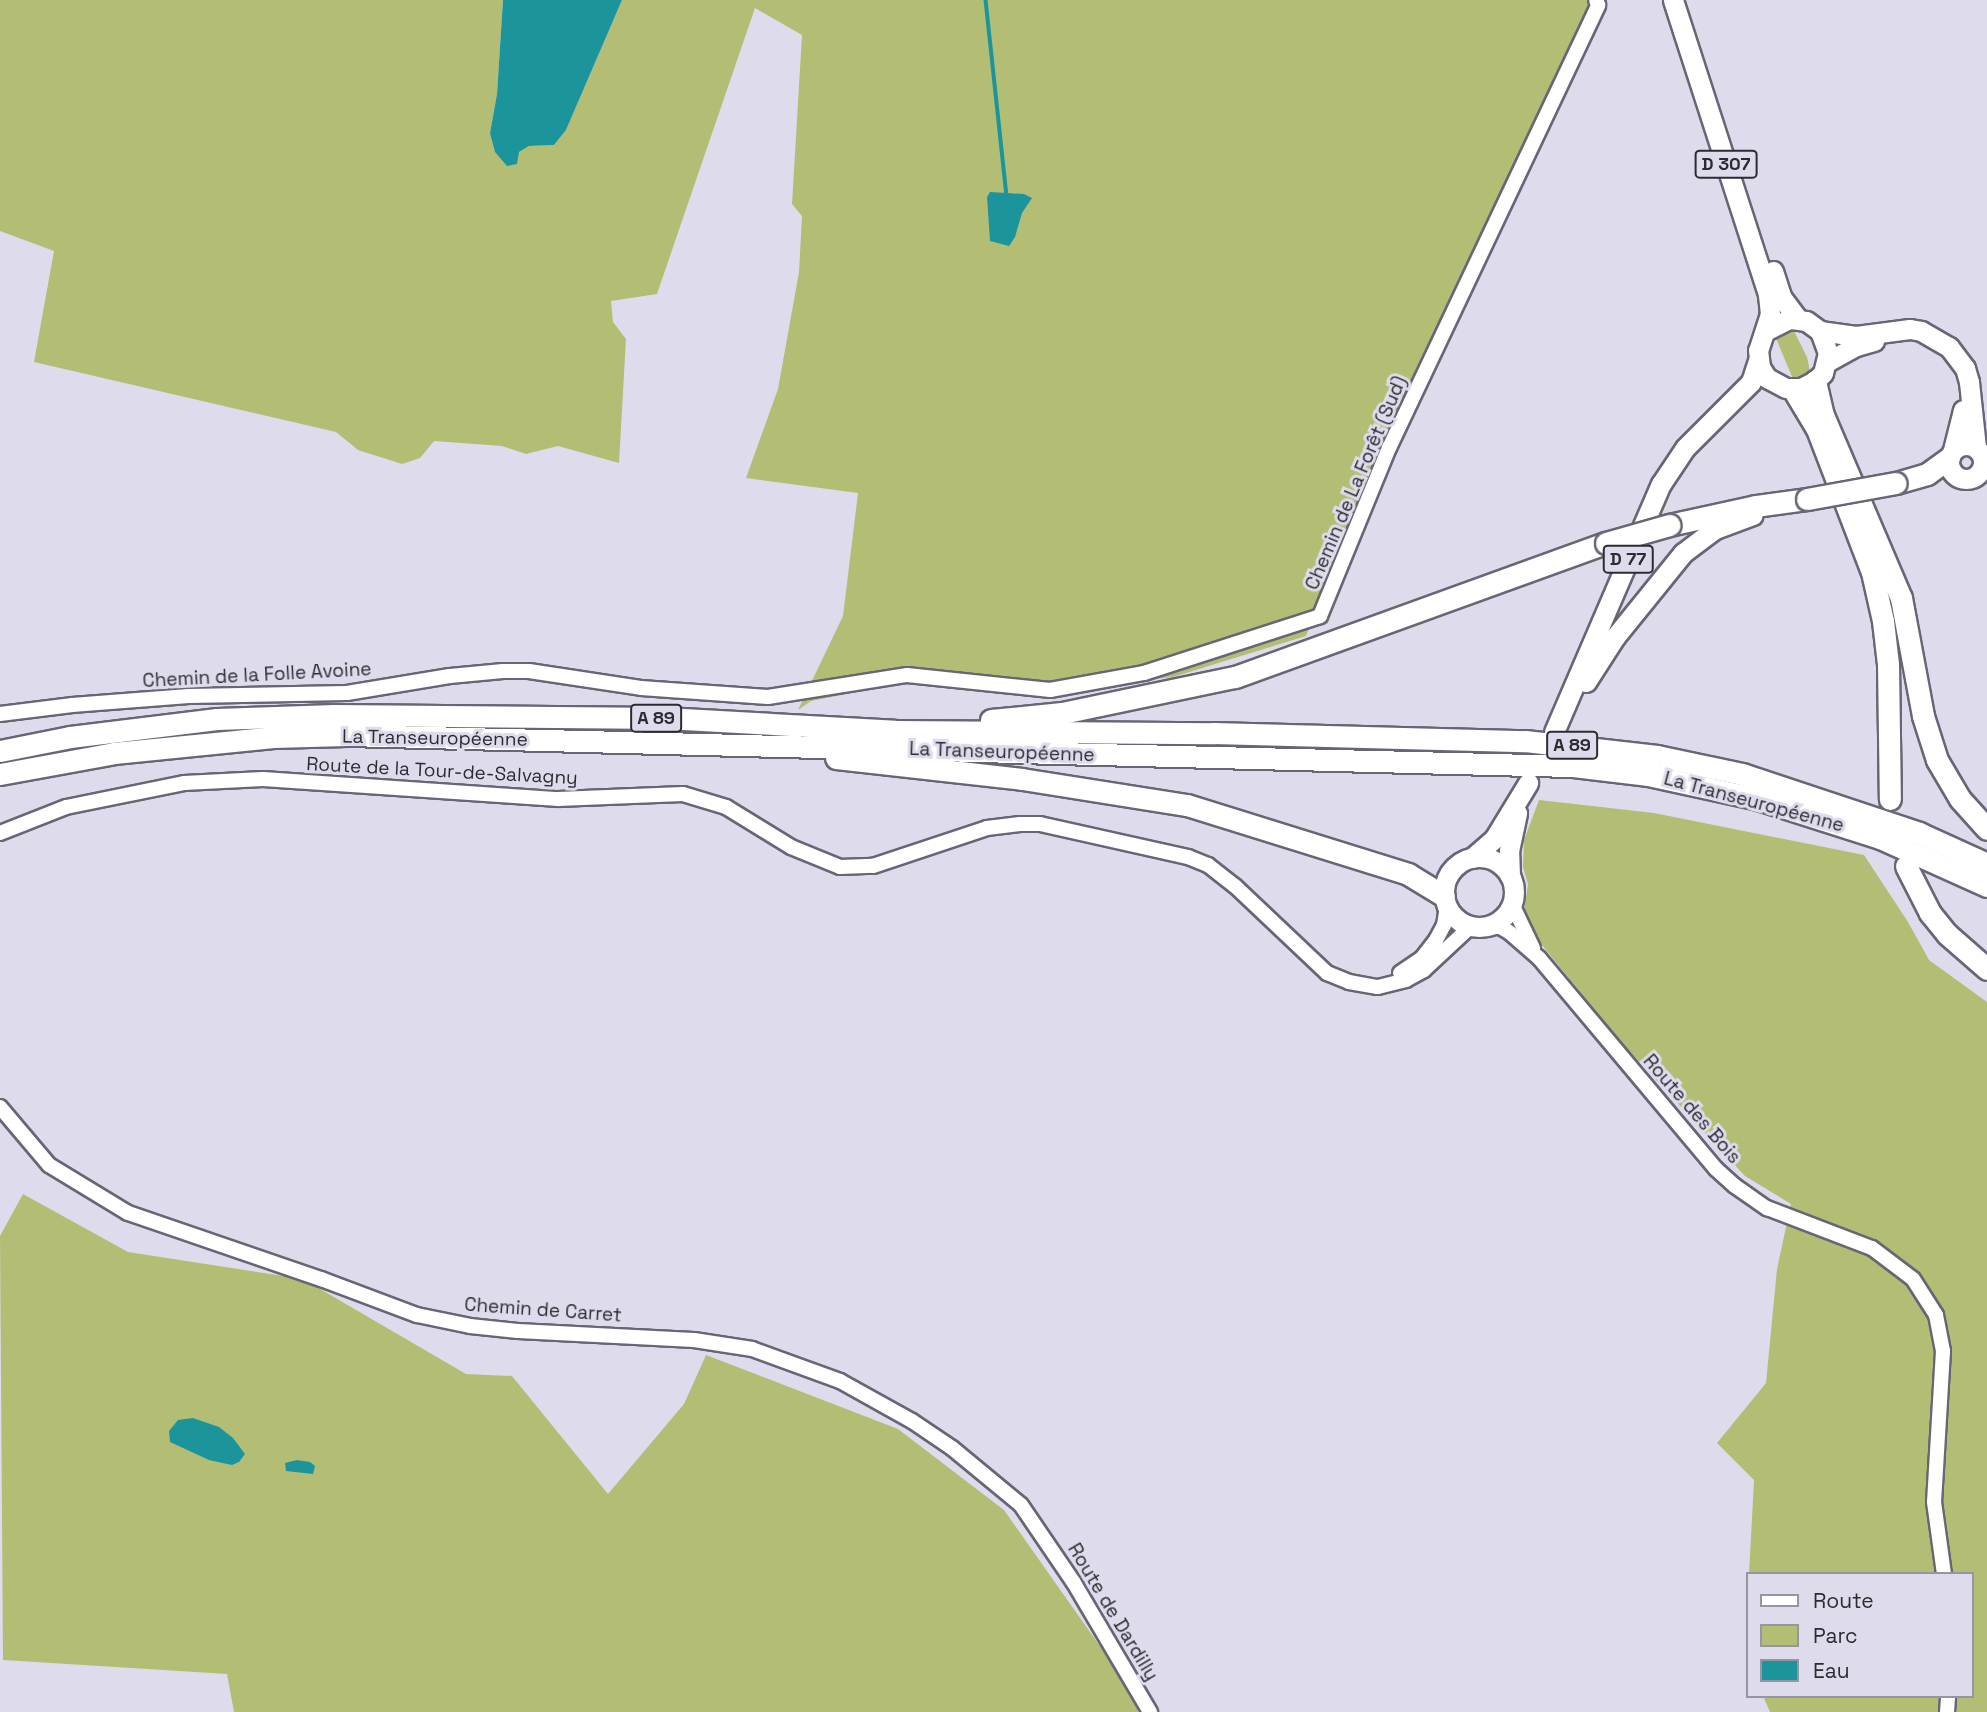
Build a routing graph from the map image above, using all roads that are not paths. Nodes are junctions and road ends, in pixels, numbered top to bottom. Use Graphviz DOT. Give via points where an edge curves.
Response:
graph roads {
  1 [pos="1673,0"];
  2 [pos="1686,0"];
  3 [pos="1597,3"];
  4 [pos="1798,319"];
  5 [pos="1767,330"];
  6 [pos="1819,331"];
  7 [pos="1758,360"];
  8 [pos="1827,362"];
  9 [pos="1815,382"];
  10 [pos="1786,388"];
  11 [pos="1716,418"];
  12 [pos="1971,463"];
  13 [pos="1807,502"];
  14 [pos="640,688"];
  15 [pos="0,714"];
  16 [pos="895,731"];
  17 [pos="811,746"];
  18 [pos="0,751"];
  19 [pos="0,774"];
  20 [pos="1890,799"];
  21 [pos="1987,829"];
  22 [pos="0,833"];
  23 [pos="1472,858"];
  24 [pos="1987,864"];
  25 [pos="1906,866"];
  26 [pos="1510,876"];
  27 [pos="1987,886"];
  28 [pos="1446,901"];
  29 [pos="1513,904"];
  30 [pos="1479,926"];
  31 [pos="1539,958"];
  32 [pos="1987,969"];
  33 [pos="1362,984"];
  34 [pos="0,1107"];
  35 [pos="1041,1532"];
  36 [pos="1944,1572"];
  37 [pos="1150,1712"];
  1 -- 5 [label="main road, D 307" via="1762,276 1770,314"];
  2 -- 4 [label="main road, D 307" via="1782,298"];
  3 -- 14 [label="street, Chemin de La Forêt (Sud)" via="1393,439 1321,616 1144,673 1050,690 907,676 768,696"];
  4 -- 5 [label="main road" via="1781,321"];
  4 -- 6 [label="main road"];
  5 -- 7 [label="main road" via="1759,344"];
  6 -- 8 [label="main road" via="1827,345"];
  6 -- 12 [label="main road" via="1856,335 1910,329 1949,347 1969,382"];
  7 -- 10 [label="main road" via="1767,379"];
  7 -- 11 [label="main road, D 77" via="1751,382"];
  8 -- 9 [label="main road"];
  8 -- 12 [label="main road" via="1879,340 1900,337 1933,346 1954,367 1963,395 1961,421"];
  9 -- 10 [label="main road"];
  9 -- 21 [label="highway" via="1823,415 1901,598 1923,716 1937,760 1960,799"];
  10 -- 11 [label="main road, D 77" via="1748,398"];
  10 -- 20 [label="highway" via="1816,429 1875,584 1888,664"];
  11 -- 13 [label="main road, D 77" via="1685,448 1661,484 1558,723 1615,637 1684,552 1734,520"];
  12 -- 13 [label="highway, bridge" via="1896,486"];
  13 -- 16 [label="highway, bridge" via="1746,508 1606,543 1235,677 1062,713 927,723"];
  14 -- 15 [label="street, Chemin de la Folle Avoine" via="503,671 347,693 189,696"];
  16 -- 18 [label="highway, La Transeuropéenne / A 89" via="665,718 334,715 217,719 70,737"];
  16 -- 24 [label="highway, La Transeuropéenne / A 89" via="1342,735 1590,747 1742,774 1907,829"];
  17 -- 19 [label="highway, La Transeuropéenne / A 89" via="273,737 114,753"];
  17 -- 27 [label="highway, La Transeuropéenne / A 89" via="1496,762 1598,769 1758,799 1880,838"];
  17 -- 28 [label="highway" via="841,760 1022,779 1186,805 1408,874"];
  22 -- 33 [label="street, Route de la Tour-de-Salvagny" via="109,796 184,783 263,779 558,799 683,794 726,807 791,848 840,867 873,866 986,828 1040,824 1208,865 1312,961 1338,978"];
  23 -- 26 [label="main road" via="1494,860"];
  23 -- 26 [label="main road" via="1493,839 1524,791 1508,851"];
  23 -- 28 [label="main road" via="1454,867 1448,876"];
  25 -- 32 [label="highway" via="1930,913"];
  26 -- 29 [label="main road"];
  28 -- 30 [label="main road" via="1461,922"];
  28 -- 33 [label="street" via="1444,925 1422,958 1401,973"];
  29 -- 30 [label="main road" via="1500,921"];
  29 -- 31 [label="street, Route des Bois"];
  30 -- 31 [label="street, Route des Bois" via="1500,927"];
  30 -- 33 [label="street, Route de la Tour-de-Salvagny" via="1406,981 1392,986"];
  31 -- 36 [label="street, Route des Bois" via="1735,1186 1767,1208 1872,1248 1913,1279 1936,1315 1943,1352 1934,1502"];
  34 -- 35 [label="street, Chemin de Carret" via="49,1165 128,1213 417,1315 518,1331 694,1340 752,1349 796,1363 840,1381 912,1421 1021,1505"];
  35 -- 37 [label="street, Route de Dardilly"];
}
